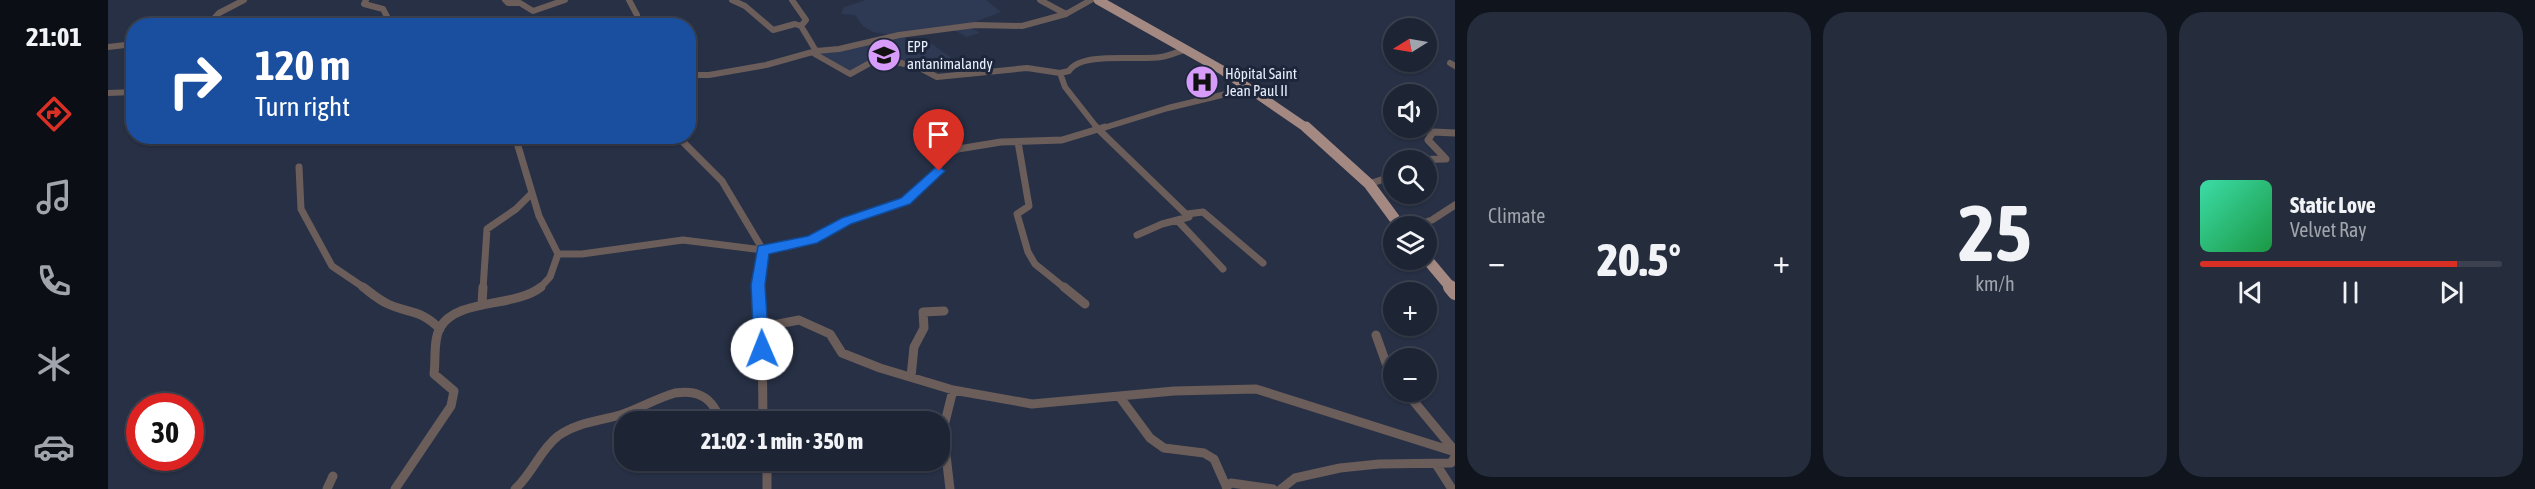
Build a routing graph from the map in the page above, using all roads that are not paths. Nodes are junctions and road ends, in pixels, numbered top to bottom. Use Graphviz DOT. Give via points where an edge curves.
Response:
graph roads {
  1 [pos="244,0"];
  2 [pos="366,0"];
  3 [pos="505,0"];
  4 [pos="565,0"];
  5 [pos="629,0"];
  6 [pos="732,0"];
  7 [pos="792,0"];
  8 [pos="1040,0"];
  9 [pos="1091,0"];
  10 [pos="1098,0"];
  11 [pos="1066,14"];
  12 [pos="214,18"];
  13 [pos="388,18"];
  14 [pos="638,18"];
  15 [pos="801,26"];
  16 [pos="126,45"];
  17 [pos="108,47"];
  18 [pos="1184,50"];
  19 [pos="815,52"];
  20 [pos="1060,73"];
  21 [pos="696,75"];
  22 [pos="1251,88"];
  23 [pos="126,92"];
  24 [pos="108,93"];
  25 [pos="1098,129"];
  26 [pos="1455,133"];
  27 [pos="1018,142"];
  28 [pos="517,144"];
  29 [pos="685,144"];
  30 [pos="1437,159"];
  31 [pos="299,168"];
  32 [pos="1383,179"];
  33 [pos="1369,184"];
  34 [pos="532,193"];
  35 [pos="1455,205"];
  36 [pos="1186,214"];
  37 [pos="1393,216"];
  38 [pos="1437,217"];
  39 [pos="1178,221"];
  40 [pos="1137,236"];
  41 [pos="762,250"];
  42 [pos="558,254"];
  43 [pos="1263,263"];
  44 [pos="1223,268"];
  45 [pos="1436,270"];
  46 [pos="1455,293"];
  47 [pos="482,304"];
  48 [pos="1085,304"];
  49 [pos="944,311"];
  50 [pos="762,327"];
  51 [pos="440,329"];
  52 [pos="1376,335"];
  53 [pos="1383,355"];
  54 [pos="911,377"];
  55 [pos="953,390"];
  56 [pos="1119,396"];
  57 [pos="1414,402"];
  58 [pos="631,411"];
  59 [pos="716,411"];
  60 [pos="763,411"];
  61 [pos="614,416"];
  62 [pos="1455,453"];
  63 [pos="1436,464"];
  64 [pos="767,471"];
  65 [pos="333,476"];
  66 [pos="1227,487"];
  67 [pos="327,489"];
  68 [pos="395,489"];
  69 [pos="515,489"];
  70 [pos="767,489"];
  71 [pos="950,489"];
  72 [pos="1273,489"];
  73 [pos="1281,489"];
  74 [pos="1452,489"];
  1 -- 12 [label="street"];
  2 -- 13 [label="street" via="364,4 383,9"];
  3 -- 4 [label="street" via="533,11"];
  5 -- 14 [label="street"];
  6 -- 15 [label="street" via="773,30"];
  7 -- 15 [label="street" via="806,20"];
  8 -- 11 [label="street"];
  9 -- 11 [label="street"];
  10 -- 18 [label="main road"];
  11 -- 19 [label="street" via="1022,26 975,25"];
  15 -- 19 [label="street"];
  16 -- 17 [label="street"];
  18 -- 20 [label="street" via="1161,57 1084,60 1069,72"];
  18 -- 22 [label="main road"];
  19 -- 20 [label="street" via="850,74 870,63 893,61 937,77 1026,68"];
  19 -- 21 [label="street" via="721,73"];
  20 -- 25 [label="street" via="1073,101"];
  22 -- 25 [label="street"];
  22 -- 33 [label="main road" via="1305,126"];
  23 -- 24 [label="street"];
  25 -- 27 [label="street" via="1062,140"];
  25 -- 36 [label="street"];
  26 -- 30 [label="street" via="1433,132 1428,140 1446,159"];
  27 -- 41 [label="street" via="958,149 938,160 939,171 905,201 847,221 812,240"];
  27 -- 48 [label="street" via="1029,206 1017,214 1028,252 1035,264"];
  28 -- 34 [label="street"];
  29 -- 41 [label="street" via="722,181"];
  31 -- 51 [label="street" via="302,209 332,266 388,304 412,310"];
  32 -- 33 [label="street"];
  33 -- 37 [label="main road"];
  34 -- 42 [label="street"];
  34 -- 47 [label="street" via="487,229"];
  35 -- 38 [label="street"];
  36 -- 39 [label="street" via="1189,217"];
  36 -- 43 [label="street" via="1203,212"];
  39 -- 40 [label="street"];
  39 -- 44 [label="street"];
  41 -- 42 [label="street" via="683,240"];
  41 -- 50 [label="street" via="758,285"];
  42 -- 47 [label="street" via="545,284 528,296"];
  45 -- 46 [label="main road"];
  47 -- 51 [label="street" via="448,319"];
  49 -- 54 [label="street" via="923,312 924,328 914,347"];
  50 -- 54 [label="street" via="799,320 830,334 842,353"];
  50 -- 60 [label="street"];
  51 -- 68 [label="street" via="434,374 454,391 451,406"];
  52 -- 53 [label="street"];
  54 -- 55 [label="street"];
  55 -- 56 [label="street" via="1032,404"];
  55 -- 71 [label="street" via="943,440"];
  56 -- 62 [label="street" via="1256,389"];
  56 -- 66 [label="street" via="1150,438 1164,448 1204,453 1214,459"];
  57 -- 62 [label="street"];
  58 -- 59 [label="street" via="669,394 689,393 709,400"];
  61 -- 69 [label="street" via="590,420 558,436"];
  62 -- 63 [label="street" via="1452,464"];
  63 -- 73 [label="street" via="1340,468 1295,478"];
  63 -- 74 [label="street"];
  64 -- 70 [label="street"];
  65 -- 67 [label="street"];
  66 -- 72 [label="street" via="1231,483"];
}
